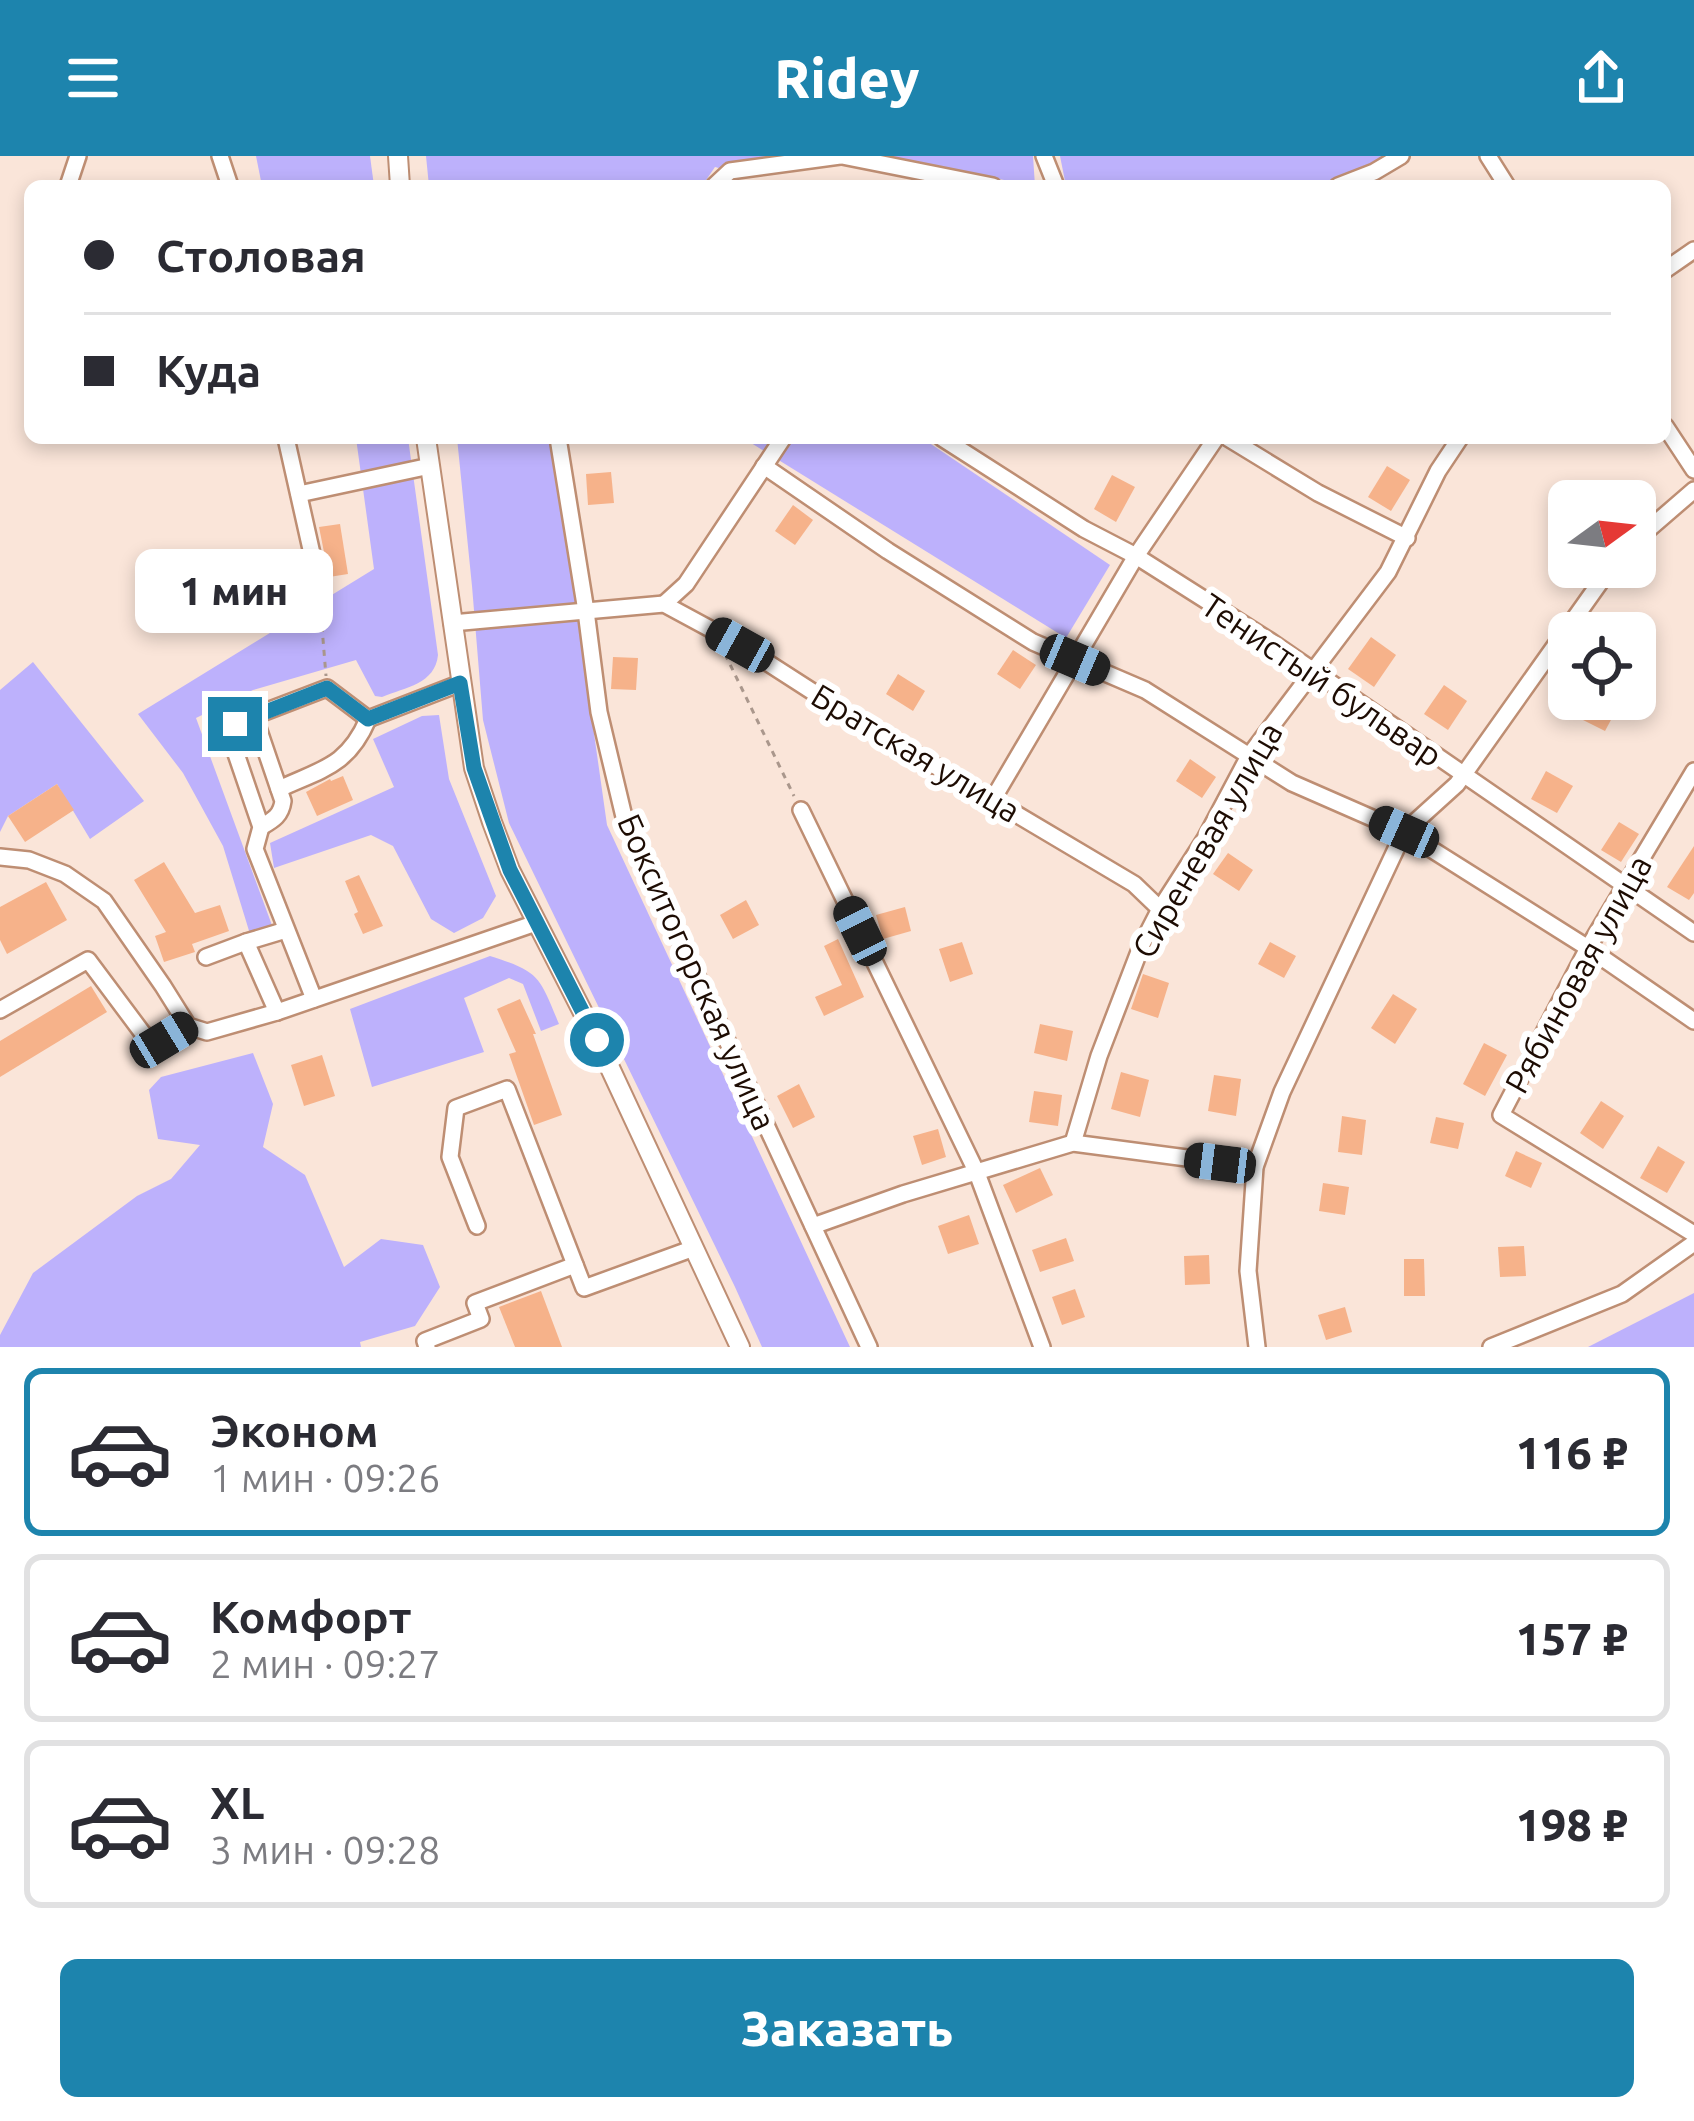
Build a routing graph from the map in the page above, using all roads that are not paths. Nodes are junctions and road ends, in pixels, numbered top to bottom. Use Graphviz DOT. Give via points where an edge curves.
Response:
graph roads {
  1 [pos="841,156"];
  2 [pos="1401,156"];
  3 [pos="720,180"];
  4 [pos="932,180"];
  5 [pos="1353,180"];
  6 [pos="1671,435"];
  7 [pos="287,444"];
  8 [pos="427,444"];
  9 [pos="559,444"];
  10 [pos="779,444"];
  11 [pos="951,444"];
  12 [pos="1212,444"];
  13 [pos="1238,444"];
  14 [pos="1456,444"];
  15 [pos="430,466"];
  16 [pos="764,466"];
  17 [pos="1694,470"];
  18 [pos="1694,490"];
  19 [pos="299,494"];
  20 [pos="1656,523"];
  21 [pos="1407,538"];
  22 [pos="1136,556"];
  23 [pos="317,576"];
  24 [pos="1596,588"];
  25 [pos="664,604"];
  26 [pos="586,611"];
  27 [pos="452,623"];
  28 [pos="1075,660"];
  29 [pos="1313,671"];
  30 [pos="460,683"];
  31 [pos="254,716"];
  32 [pos="368,719"];
  33 [pos="1249,756"];
  34 [pos="1694,771"];
  35 [pos="1463,775"];
  36 [pos="278,789"];
  37 [pos="993,799"];
  38 [pos="801,810"];
  39 [pos="260,827"];
  40 [pos="1404,832"];
  41 [pos="0,857"];
  42 [pos="1624,884"];
  43 [pos="1160,910"];
  44 [pos="536,923"];
  45 [pos="286,930"];
  46 [pos="1694,933"];
  47 [pos="246,942"];
  48 [pos="1588,948"];
  49 [pos="206,956"];
  50 [pos="314,999"];
  51 [pos="0,1010"];
  52 [pos="277,1012"];
  53 [pos="1694,1021"];
  54 [pos="188,1026"];
  55 [pos="1073,1143"];
  56 [pos="1256,1167"];
  57 [pos="977,1173"];
  58 [pos="477,1226"];
  59 [pos="813,1226"];
  60 [pos="1694,1234"];
  61 [pos="1694,1243"];
  62 [pos="694,1248"];
  63 [pos="575,1265"];
  64 [pos="427,1347"];
  65 [pos="740,1347"];
  66 [pos="869,1347"];
  67 [pos="1042,1347"];
  68 [pos="1257,1347"];
  69 [pos="1491,1347"];
  1 -- 3 [label="street" via="730,171"];
  1 -- 4 [label="street"];
  2 -- 5 [label="street"];
  6 -- 17 [label="street"];
  7 -- 19 [label="street"];
  8 -- 15 [label="main road"];
  9 -- 26 [label="street, Бокситогорская улица"];
  10 -- 16 [label="street"];
  11 -- 22 [label="street, Тенистый бульвар"];
  12 -- 22 [label="street"];
  13 -- 21 [label="street"];
  14 -- 21 [label="street, Сиреневая улица"];
  15 -- 19 [label="street"];
  15 -- 27 [label="main road"];
  16 -- 25 [label="street" via="686,584"];
  16 -- 28 [label="street" via="1033,642"];
  18 -- 20 [label="street"];
  19 -- 23 [label="street"];
  21 -- 29 [label="street, Сиреневая улица"];
  22 -- 28 [label="street"];
  22 -- 29 [label="street, Тенистый бульвар"];
  24 -- 35 [label="street"];
  25 -- 26 [label="street"];
  25 -- 37 [label="street, Братская улица"];
  26 -- 27 [label="street"];
  26 -- 59 [label="street, Бокситогорская улица" via="599,712 626,821"];
  27 -- 30 [label="main road"];
  28 -- 33 [label="street" via="1145,690"];
  28 -- 37 [label="street"];
  29 -- 33 [label="street, Сиреневая улица"];
  29 -- 35 [label="street, Тенистый бульвар"];
  30 -- 32 [label="street"];
  30 -- 44 [label="main road" via="474,768"];
  31 -- 32 [label="street" via="327,688"];
  31 -- 36 [label="street"];
  31 -- 39 [label="street" via="235,724 231,739"];
  32 -- 36 [label="street" via="337,762"];
  33 -- 40 [label="street" via="1292,784"];
  33 -- 43 [label="street, Сиреневая улица"];
  34 -- 42 [label="street, Рябиновая улица"];
  35 -- 40 [label="street"];
  35 -- 42 [label="street, Тенистый бульвар"];
  36 -- 39 [label="street" via="282,810"];
  37 -- 43 [label="street, Братская улица" via="1134,884"];
  38 -- 57 [label="street"];
  39 -- 45 [label="street" via="255,849"];
  40 -- 48 [label="street"];
  40 -- 56 [label="street" via="1282,1091"];
  41 -- 54 [label="street" via="65,874 104,901"];
  42 -- 46 [label="street, Тенистый бульвар"];
  42 -- 48 [label="street, Рябиновая улица"];
  43 -- 55 [label="street, Сиреневая улица"];
  44 -- 50 [label="street"];
  44 -- 62 [label="main road"];
  45 -- 47 [label="street"];
  45 -- 50 [label="street"];
  47 -- 49 [label="street"];
  47 -- 52 [label="street"];
  48 -- 53 [label="street"];
  48 -- 60 [label="street, Рябиновая улица" via="1501,1115"];
  50 -- 52 [label="street"];
  51 -- 54 [label="street" via="88,960 144,1035 164,1040"];
  52 -- 54 [label="street" via="207,1033"];
  55 -- 56 [label="street"];
  55 -- 57 [label="street"];
  56 -- 68 [label="street" via="1248,1271"];
  57 -- 59 [label="street"];
  57 -- 67 [label="street"];
  58 -- 63 [label="street" via="450,1157 456,1108 507,1089"];
  59 -- 66 [label="street, Бокситогорская улица"];
  61 -- 69 [label="street" via="1622,1294"];
  62 -- 63 [label="street" via="584,1288"];
  62 -- 65 [label="main road"];
  63 -- 64 [label="street" via="475,1304 481,1319 425,1341"];
}
